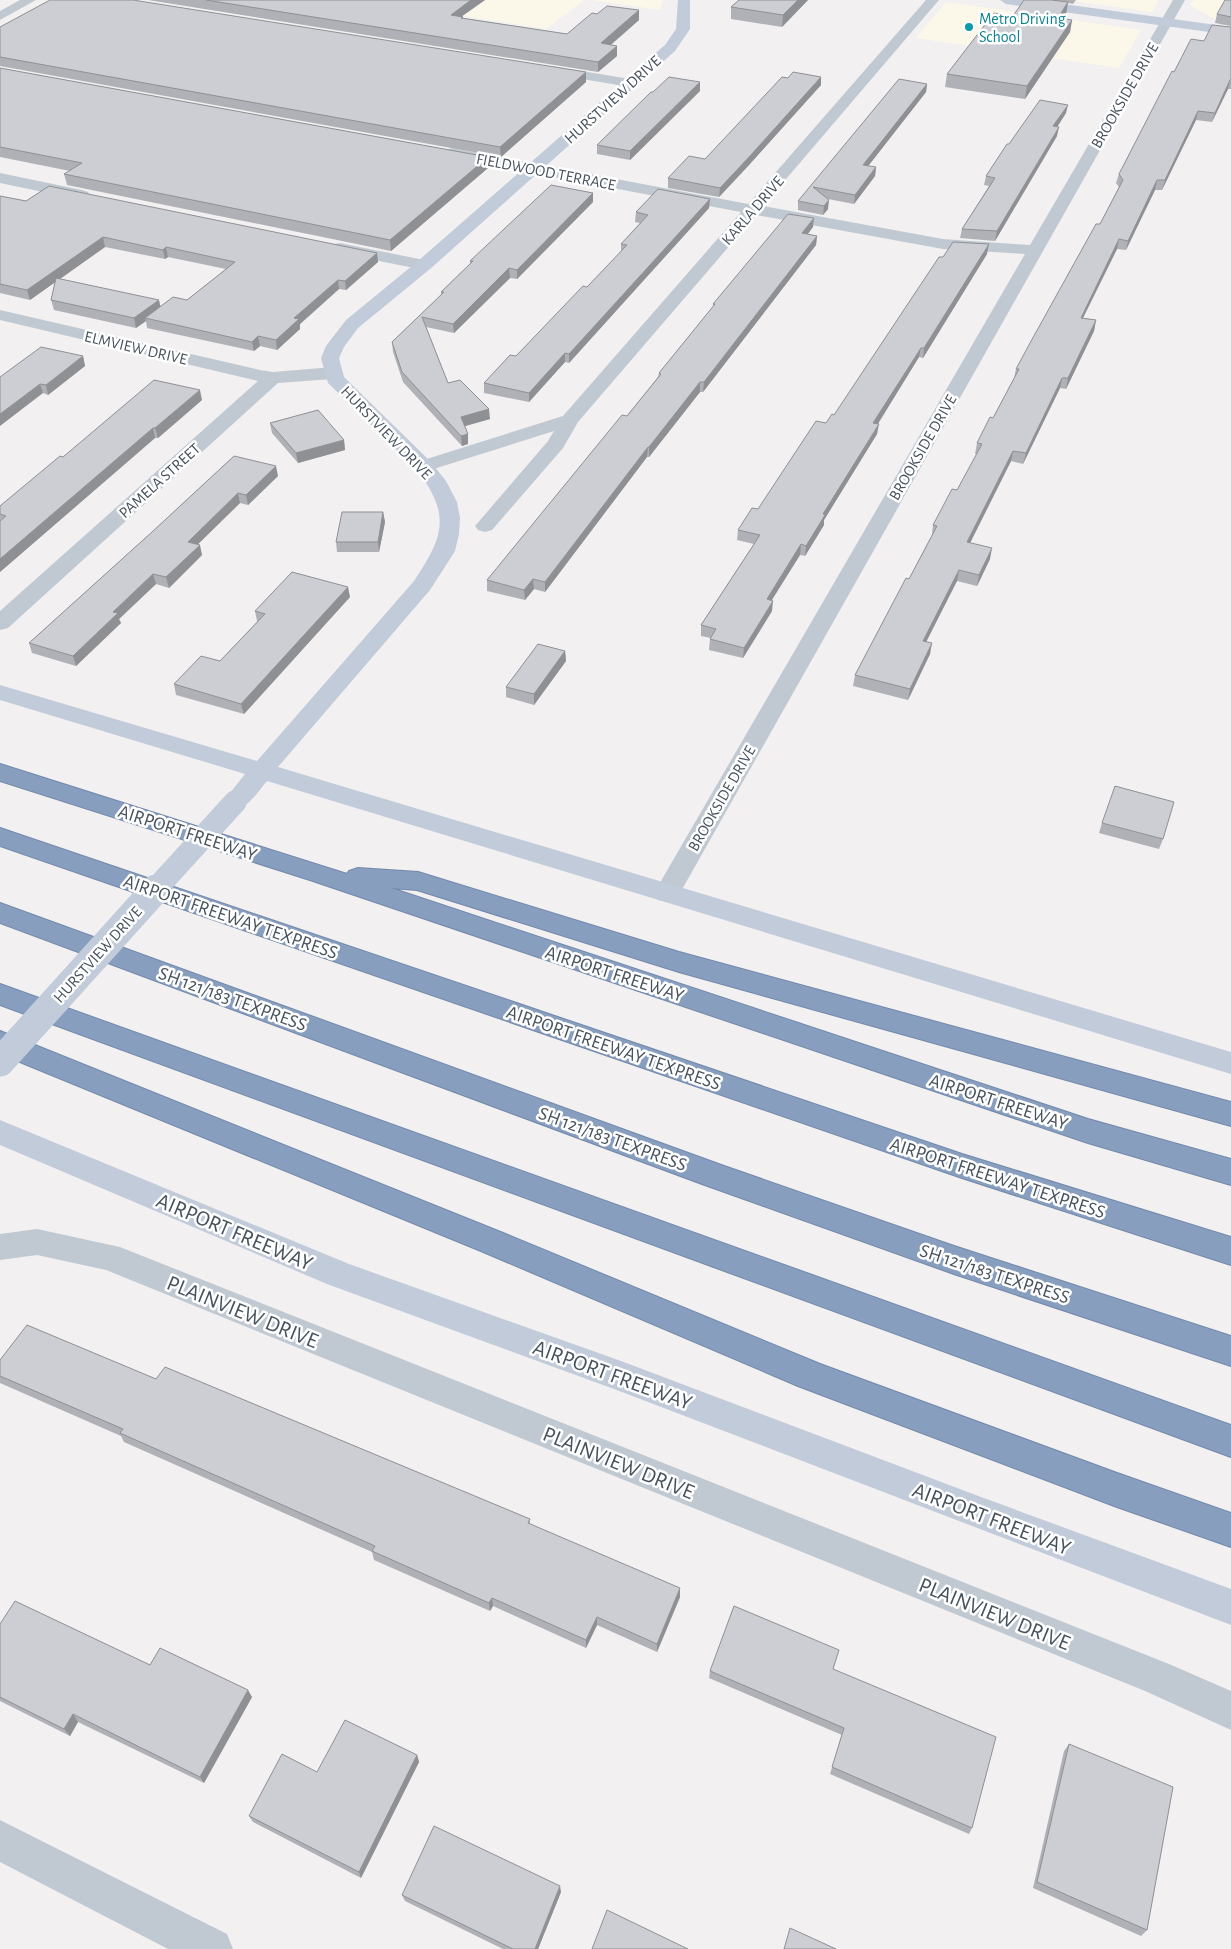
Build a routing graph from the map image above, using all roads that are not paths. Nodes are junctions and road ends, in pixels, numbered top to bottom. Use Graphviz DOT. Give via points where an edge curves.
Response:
graph roads {
  1 [pos="30,0"];
  2 [pos="684,0"];
  3 [pos="933,0"];
  4 [pos="1006,0"];
  5 [pos="1178,0"];
  6 [pos="0,16"];
  7 [pos="1166,22"];
  8 [pos="1231,31"];
  9 [pos="542,69"];
  10 [pos="630,83"];
  11 [pos="437,151"];
  12 [pos="534,168"];
  13 [pos="0,178"];
  14 [pos="96,198"];
  15 [pos="753,210"];
  16 [pos="328,245"];
  17 [pos="1034,250"];
  18 [pos="424,265"];
  19 [pos="0,315"];
  20 [pos="24,320"];
  21 [pos="8,332"];
  22 [pos="333,373"];
  23 [pos="273,378"];
  24 [pos="570,420"];
  25 [pos="424,466"];
  26 [pos="485,526"];
  27 [pos="0,623"];
  28 [pos="0,692"];
  29 [pos="262,770"];
  30 [pos="0,772"];
  31 [pos="0,837"];
  32 [pos="319,874"];
  33 [pos="667,894"];
  34 [pos="0,913"];
  35 [pos="0,994"];
  36 [pos="0,1042"];
  37 [pos="0,1062"];
  38 [pos="1231,1063"];
  39 [pos="1231,1114"];
  40 [pos="0,1132"];
  41 [pos="1231,1172"];
  42 [pos="0,1247"];
  43 [pos="1231,1251"];
  44 [pos="1231,1351"];
  45 [pos="1231,1441"];
  46 [pos="1231,1530"];
  47 [pos="1231,1606"];
  48 [pos="1231,1711"];
  49 [pos="0,1840"];
  50 [pos="212,1949"];
  1 -- 6 [label="street"];
  2 -- 10 [label="street, HURSTVIEW DRIVE" via="683,29 678,39"];
  3 -- 15 [label="street, KARLA DRIVE"];
  4 -- 7 [label="street"];
  5 -- 7 [label="street, BROOKSIDE DRIVE"];
  7 -- 8 [label="street"];
  7 -- 17 [label="street, BROOKSIDE DRIVE"];
  9 -- 10 [label="street"];
  10 -- 12 [label="street, HURSTVIEW DRIVE"];
  11 -- 12 [label="street, FIELDWOOD TERRACE"];
  12 -- 15 [label="street, FIELDWOOD TERRACE"];
  12 -- 18 [label="street, HURSTVIEW DRIVE"];
  13 -- 14 [label="street"];
  15 -- 17 [label="street, FIELDWOOD TERRACE" via="943,244"];
  15 -- 24 [label="street, KARLA DRIVE"];
  16 -- 18 [label="street"];
  17 -- 33 [label="street, BROOKSIDE DRIVE"];
  18 -- 22 [label="street, HURSTVIEW DRIVE" via="352,324 330,358"];
  19 -- 20 [label="street, ELMVIEW DRIVE"];
  20 -- 21 [label="street"];
  20 -- 23 [label="street, ELMVIEW DRIVE"];
  22 -- 23 [label="street"];
  22 -- 25 [label="street, HURSTVIEW DRIVE" via="335,379"];
  23 -- 27 [label="street, PAMELA STREET"];
  24 -- 25 [label="street"];
  24 -- 26 [label="street, KARLA DRIVE" via="556,444"];
  25 -- 29 [label="street, HURSTVIEW DRIVE" via="447,502 450,518 444,551 422,585"];
  28 -- 29 [label="street"];
  29 -- 33 [label="street"];
  29 -- 37 [label="street, HURSTVIEW DRIVE, bridge"];
  30 -- 32 [label="highway, AIRPORT FREEWAY"];
  31 -- 43 [label="highway, AIRPORT FREEWAY TEXPRESS" via="962,1166"];
  32 -- 39 [label="highway" via="418,881 679,962"];
  32 -- 41 [label="highway, AIRPORT FREEWAY" via="1088,1131"];
  33 -- 38 [label="street"];
  34 -- 44 [label="highway, SH 121/183 TEXPRESS" via="713,1175 954,1260"];
  35 -- 45 [label="highway"];
  36 -- 46 [label="highway" via="810,1375"];
  40 -- 47 [label="street, AIRPORT FREEWAY" via="338,1274 621,1376"];
  42 -- 48 [label="street, PLAINVIEW DRIVE" via="37,1242 109,1257 1156,1677"];
  49 -- 50 [label="street"];
}
